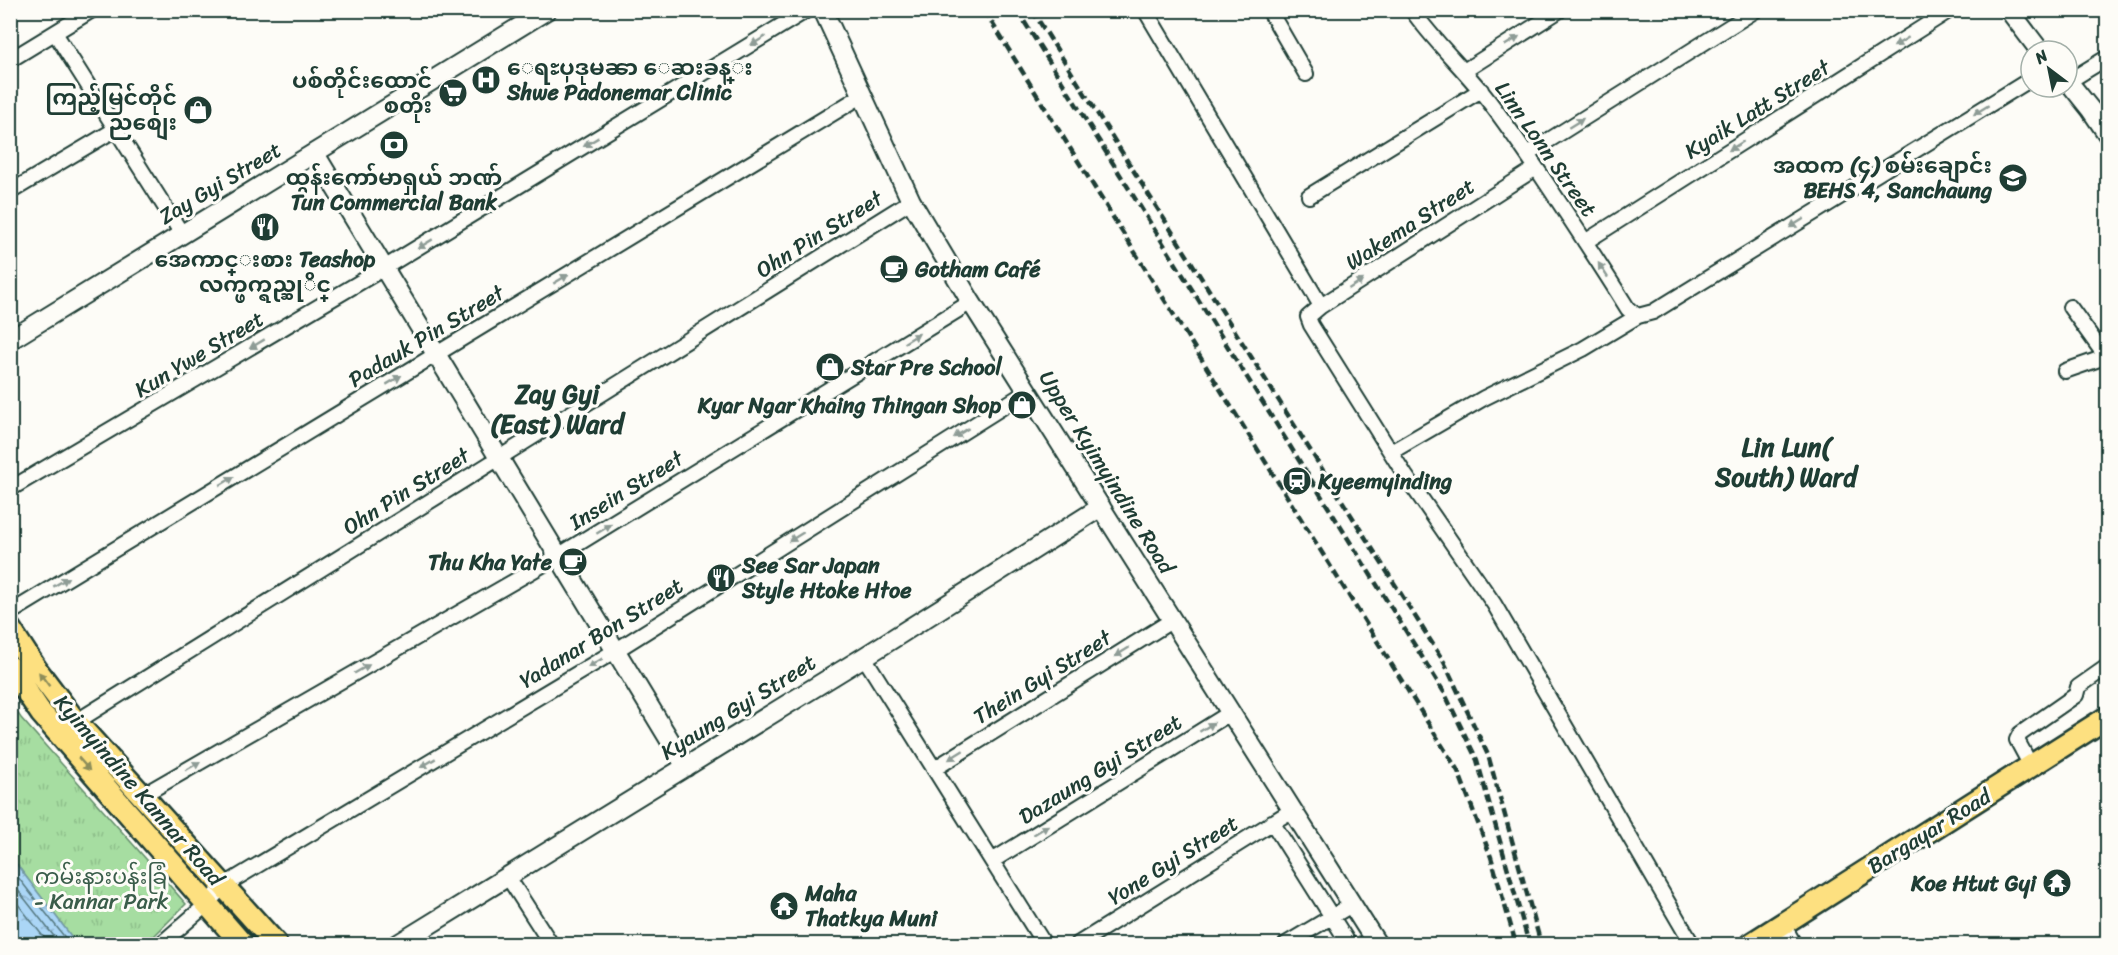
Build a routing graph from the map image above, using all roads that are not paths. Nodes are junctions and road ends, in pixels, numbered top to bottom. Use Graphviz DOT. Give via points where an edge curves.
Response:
graph roads {
  1 [pos="92,10"];
  2 [pos="547,10"];
  3 [pos="807,10"];
  4 [pos="823,10"];
  5 [pos="1145,10"];
  6 [pos="1269,10"];
  7 [pos="1412,10"];
  8 [pos="1560,10"];
  9 [pos="1756,10"];
  10 [pos="1950,10"];
  11 [pos="2009,10"];
  12 [pos="522,17"];
  13 [pos="55,33"];
  14 [pos="2031,39"];
  15 [pos="2108,57"];
  16 [pos="10,60"];
  17 [pos="1464,71"];
  18 [pos="1306,74"];
  19 [pos="2079,74"];
  20 [pos="2019,86"];
  21 [pos="1480,90"];
  22 [pos="863,95"];
  23 [pos="2079,96"];
  24 [pos="116,129"];
  25 [pos="2108,135"];
  26 [pos="315,153"];
  27 [pos="1527,154"];
  28 [pos="1536,168"];
  29 [pos="10,192"];
  30 [pos="1309,196"];
  31 [pos="911,201"];
  32 [pos="182,234"];
  33 [pos="1586,242"];
  34 [pos="384,268"];
  35 [pos="971,302"];
  36 [pos="1321,306"];
  37 [pos="2070,307"];
  38 [pos="1638,316"];
  39 [pos="10,340"];
  40 [pos="436,354"];
  41 [pos="2107,356"];
  42 [pos="2065,371"];
  43 [pos="1028,391"];
  44 [pos="1391,452"];
  45 [pos="499,458"];
  46 [pos="10,489"];
  47 [pos="1101,507"];
  48 [pos="558,556"];
  49 [pos="10,613"];
  50 [pos="1171,621"];
  51 [pos="10,629"];
  52 [pos="615,651"];
  53 [pos="864,657"];
  54 [pos="2108,666"];
  55 [pos="10,668"];
  56 [pos="1230,713"];
  57 [pos="2108,717"];
  58 [pos="75,721"];
  59 [pos="60,735"];
  60 [pos="2031,766"];
  61 [pos="686,767"];
  62 [pos="934,769"];
  63 [pos="143,795"];
  64 [pos="1291,811"];
  65 [pos="1272,822"];
  66 [pos="992,861"];
  67 [pos="508,877"];
  68 [pos="223,886"];
  69 [pos="207,904"];
  70 [pos="1353,904"];
  71 [pos="1332,917"];
  72 [pos="1784,924"];
  73 [pos="161,945"];
  74 [pos="242,945"];
  75 [pos="276,945"];
  76 [pos="398,945"];
  77 [pos="551,945"];
  78 [pos="1044,945"];
  79 [pos="1078,945"];
  80 [pos="1286,945"];
  81 [pos="1349,945"];
  82 [pos="1377,945"];
  83 [pos="1692,945"];
  84 [pos="1751,945"];
  85 [pos="1794,945"];
  1 -- 13 [label="street"];
  2 -- 12 [label="main road, Zay Gyi Street"];
  3 -- 34 [label="street, Kun Ywe Street, one-way"];
  4 -- 22 [label="main road, Upper Kyimyindine Road"];
  5 -- 36 [label="street"];
  6 -- 18 [label="street"];
  7 -- 17 [label="street, Linn Lonn Street"];
  17 -- 8 [label="street, one-way"];
  27 -- 9 [label="street, one-way"];
  10 -- 33 [label="street, Kyaik Latt Street, one-way"];
  11 -- 14 [label="main road"];
  12 -- 26 [label="main road, Zay Gyi Street"];
  13 -- 16 [label="street"];
  13 -- 24 [label="street"];
  15 -- 19 [label="street"];
  17 -- 21 [label="street, Linn Lonn Street"];
  20 -- 38 [label="street, one-way" via="1653,312"];
  21 -- 27 [label="street, Linn Lonn Street"];
  21 -- 30 [label="street"];
  22 -- 31 [label="main road, Upper Kyimyindine Road"];
  40 -- 22 [label="street, Padauk Pin Street, one-way"];
  23 -- 25 [label="main road"];
  24 -- 29 [label="street"];
  24 -- 32 [label="street"];
  26 -- 32 [label="main road, Zay Gyi Street"];
  26 -- 34 [label="main road"];
  27 -- 28 [label="street, Linn Lonn Street"];
  28 -- 33 [label="street, Linn Lonn Street"];
  36 -- 28 [label="street, Wakema Street, one-way"];
  31 -- 35 [label="main road, Upper Kyimyindine Road"];
  31 -- 45 [label="street, Ohn Pin Street"];
  32 -- 39 [label="main road, Zay Gyi Street"];
  38 -- 33 [label="street, Linn Lonn Street, one-way" via="1628,309"];
  34 -- 40 [label="main road"];
  34 -- 46 [label="street, Kun Ywe Street, one-way"];
  35 -- 43 [label="main road, Upper Kyimyindine Road"];
  48 -- 35 [label="street, Insein Street, one-way"];
  36 -- 44 [label="street, Wakema Street" via="1308,317 1311,325"];
  37 -- 41 [label="street"];
  38 -- 44 [label="street"];
  40 -- 45 [label="main road"];
  49 -- 40 [label="street, Padauk Pin Street, one-way"];
  41 -- 42 [label="street"];
  43 -- 47 [label="main road, Upper Kyimyindine Road"];
  43 -- 52 [label="street, Yadanar Bon Street, one-way"];
  44 -- 83 [label="street" via="1494,604"];
  45 -- 48 [label="main road"];
  45 -- 58 [label="street, Ohn Pin Street"];
  47 -- 50 [label="main road, Upper Kyimyindine Road"];
  47 -- 53 [label="main road, Kyaung Gyi Street"];
  48 -- 52 [label="main road"];
  63 -- 48 [label="street, Insein Street, one-way"];
  50 -- 56 [label="main road, Upper Kyimyindine Road"];
  50 -- 62 [label="street, Thein Gyi Street, one-way"];
  58 -- 51 [label="main road, Kyimyindine Kannar Road, one-way"];
  52 -- 61 [label="main road"];
  52 -- 68 [label="street, Yadanar Bon Street, one-way"];
  53 -- 61 [label="main road, Kyaung Gyi Street"];
  53 -- 62 [label="street"];
  54 -- 60 [label="street" via="2078,687 2076,695 2020,734 2016,741"];
  55 -- 59 [label="main road, Kyimyindine Kannar Road"];
  56 -- 64 [label="main road, Upper Kyimyindine Road"];
  66 -- 56 [label="street, Dazaung Gyi Street, one-way"];
  57 -- 60 [label="main road, Bargayar Road"];
  58 -- 59 [label="street, Ohn Pin Street"];
  58 -- 63 [label="main road, Kyimyindine Kannar Road"];
  59 -- 69 [label="main road, Kyimyindine Kannar Road, one-way"];
  60 -- 72 [label="main road, Bargayar Road"];
  61 -- 67 [label="main road, Kyaung Gyi Street"];
  62 -- 66 [label="street"];
  63 -- 68 [label="main road, Kyimyindine Kannar Road"];
  64 -- 65 [label="street, Yone Gyi Street"];
  64 -- 70 [label="main road, Upper Kyimyindine Road"];
  65 -- 71 [label="street"];
  65 -- 79 [label="street, Yone Gyi Street"];
  66 -- 78 [label="street"];
  67 -- 76 [label="main road, Kyaung Gyi Street"];
  67 -- 77 [label="street"];
  68 -- 69 [label="street, Yadanar Bon Street"];
  68 -- 75 [label="main road, Kyimyindine Kannar Road"];
  69 -- 73 [label="street, Yadanar Bon Street"];
  69 -- 74 [label="main road, Kyimyindine Kannar Road"];
  70 -- 71 [label="street"];
  70 -- 82 [label="main road, Upper Kyimyindine Road"];
  71 -- 80 [label="street"];
  71 -- 81 [label="street"];
  72 -- 84 [label="main road, Bargayar Road"];
  72 -- 85 [label="street"];
}
